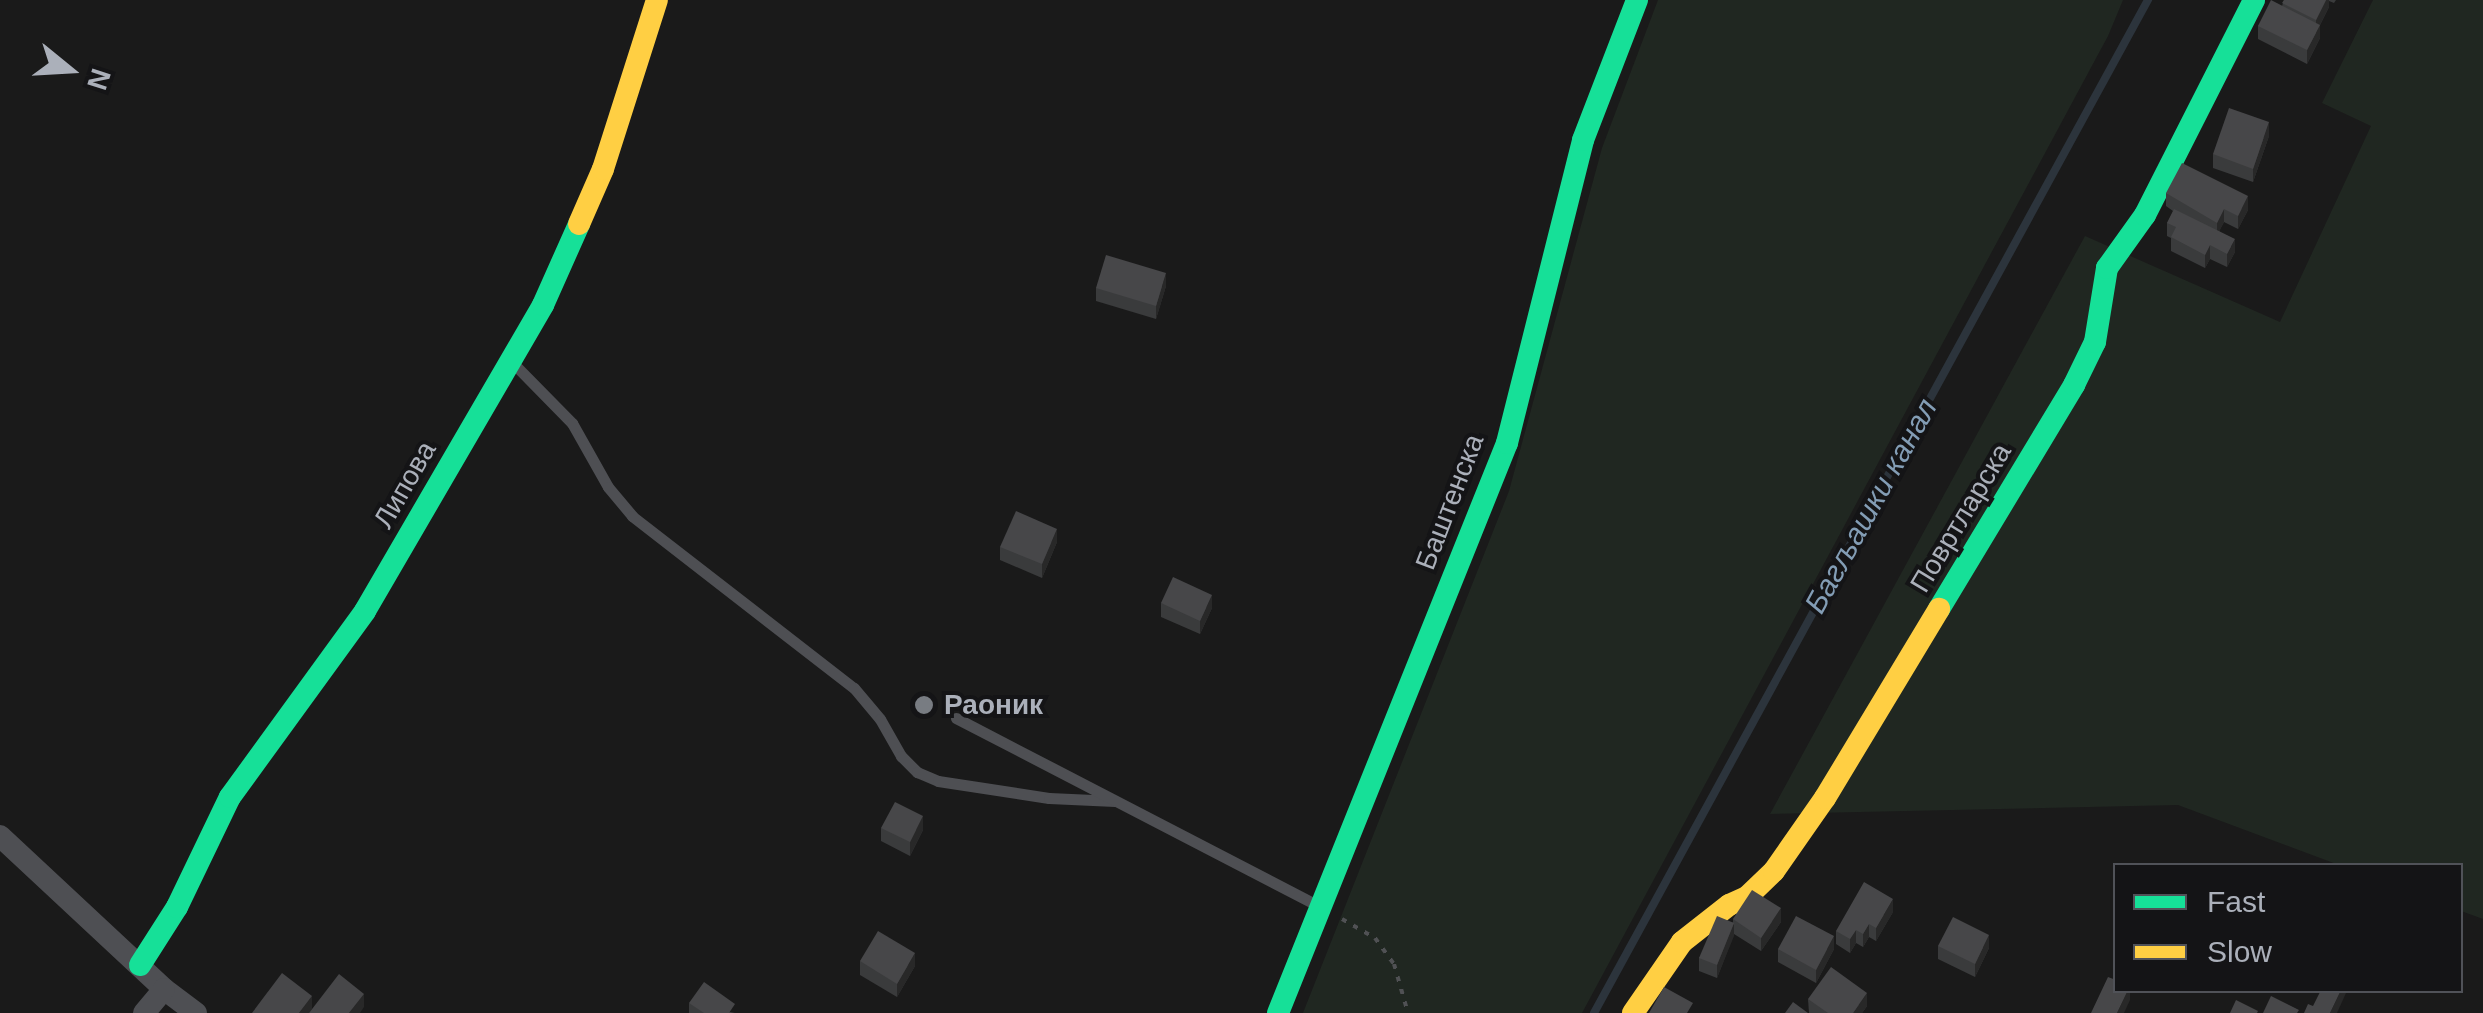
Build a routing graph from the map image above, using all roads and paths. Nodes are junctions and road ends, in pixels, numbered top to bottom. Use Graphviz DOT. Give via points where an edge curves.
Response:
graph roads {
  1 [pos="657,0"];
  2 [pos="1637,0"];
  3 [pos="2254,0"];
  4 [pos="512,362"];
  5 [pos="956,718"];
  6 [pos="1115,801"];
  7 [pos="0,836"];
  8 [pos="1321,907"];
  9 [pos="140,965"];
  10 [pos="164,989"];
  11 [pos="144,1013"];
  12 [pos="196,1013"];
  13 [pos="1278,1013"];
  14 [pos="1408,1013"];
  15 [pos="1633,1013"];
  1 -- 4 [label="street, Липова" via="584,218"];
  2 -- 8 [label="street, Баштенска" via="1583,140 1507,443"];
  3 -- 15 [label="street, Повртларска" via="2146,215 2107,268 2096,342 2074,385 1948,598 1794,847 1747,897 1682,942"];
  4 -- 6 [label="lane" via="572,423 632,516 854,688 917,772 965,786"];
  4 -- 9 [label="street, Липова" via="365,611 230,798 177,907"];
  5 -- 6 [label="lane"];
  6 -- 8 [label="lane"];
  7 -- 9 [label="street"];
  8 -- 13 [label="street, Баштенска"];
  8 -- 14 [label="path" via="1375,938 1394,964"];
  9 -- 10 [label="street"];
  10 -- 11 [label="street"];
  10 -- 12 [label="street"];
}
